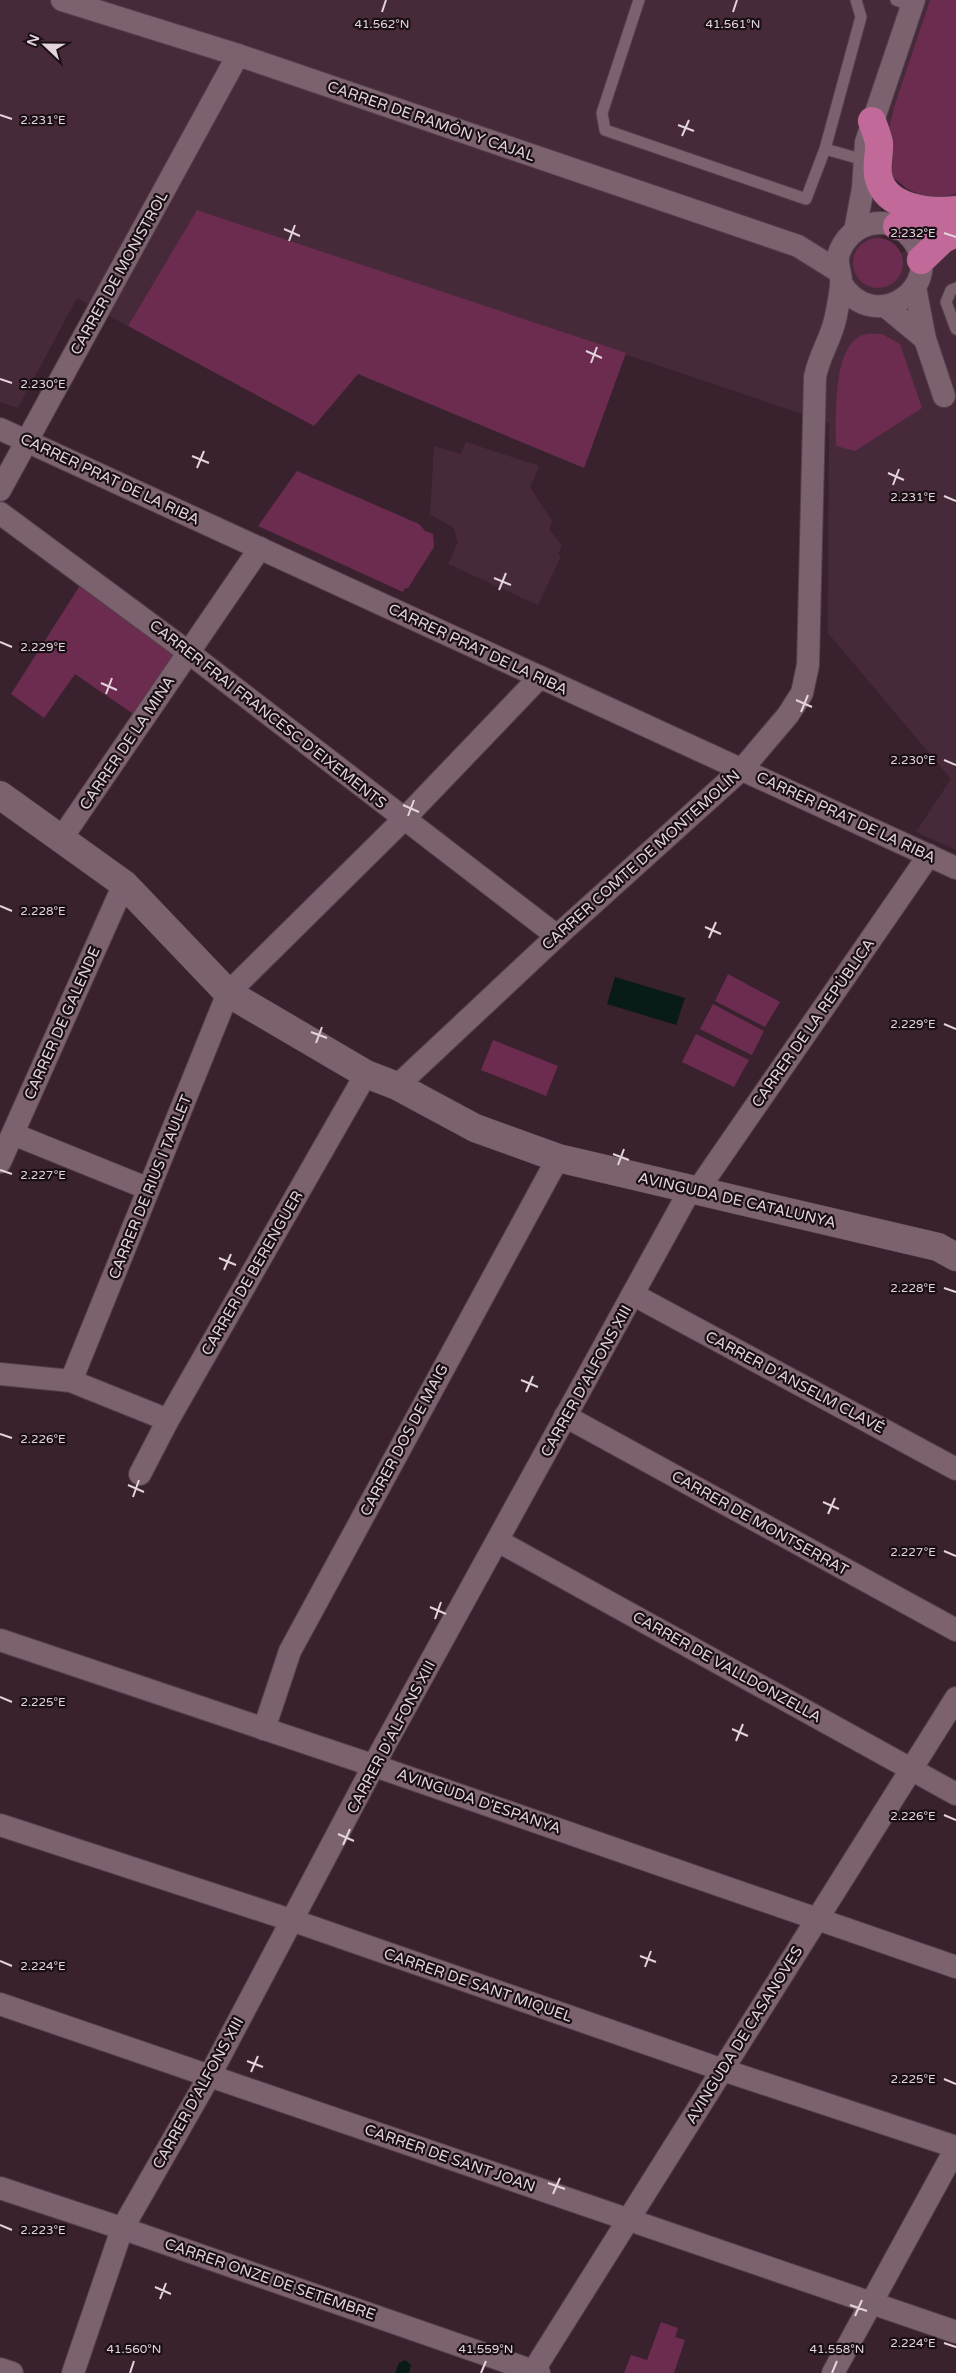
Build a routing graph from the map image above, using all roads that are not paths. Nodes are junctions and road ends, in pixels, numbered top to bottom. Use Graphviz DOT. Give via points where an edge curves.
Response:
graph roads {
  1 [pos="62,0"];
  2 [pos="639,0"];
  3 [pos="856,0"];
  4 [pos="908,2"];
  5 [pos="238,55"];
  6 [pos="872,121"];
  7 [pos="825,149"];
  8 [pos="864,160"];
  9 [pos="863,188"];
  10 [pos="956,210"];
  11 [pos="956,218"];
  12 [pos="892,225"];
  13 [pos="956,233"];
  14 [pos="849,238"];
  15 [pos="798,246"];
  16 [pos="921,260"];
  17 [pos="840,277"];
  18 [pos="915,287"];
  19 [pos="956,288"];
  20 [pos="878,306"];
  21 [pos="833,328"];
  22 [pos="956,329"];
  23 [pos="925,339"];
  24 [pos="944,396"];
  25 [pos="0,430"];
  26 [pos="27,441"];
  27 [pos="0,490"];
  28 [pos="0,513"];
  29 [pos="260,548"];
  30 [pos="188,652"];
  31 [pos="540,678"];
  32 [pos="743,768"];
  33 [pos="0,795"];
  34 [pos="404,819"];
  35 [pos="61,839"];
  36 [pos="930,855"];
  37 [pos="956,868"];
  38 [pos="124,884"];
  39 [pos="557,936"];
  40 [pos="228,993"];
  41 [pos="366,1074"];
  42 [pos="398,1086"];
  43 [pos="13,1134"];
  44 [pos="558,1158"];
  45 [pos="0,1162"];
  46 [pos="149,1189"];
  47 [pos="694,1190"];
  48 [pos="956,1256"];
  49 [pos="634,1295"];
  50 [pos="0,1374"];
  51 [pos="71,1381"];
  52 [pos="565,1416"];
  53 [pos="168,1420"];
  54 [pos="956,1469"];
  55 [pos="140,1474"];
  56 [pos="498,1541"];
  57 [pos="956,1630"];
  58 [pos="0,1640"];
  59 [pos="956,1698"];
  60 [pos="264,1729"];
  61 [pos="375,1766"];
  62 [pos="911,1769"];
  63 [pos="956,1794"];
  64 [pos="0,1825"];
  65 [pos="816,1919"];
  66 [pos="292,1920"];
  67 [pos="956,1967"];
  68 [pos="0,2004"];
  69 [pos="723,2070"];
  70 [pos="210,2075"];
  71 [pos="956,2147"];
  72 [pos="0,2188"];
  73 [pos="628,2220"];
  74 [pos="122,2229"];
  75 [pos="872,2304"];
  76 [pos="956,2332"];
  77 [pos="0,2369"];
  78 [pos="535,2372"];
  79 [pos="12,2373"];
  80 [pos="73,2373"];
  81 [pos="833,2373"];
  1 -- 5 [label="street, CARRER DE RAMÓN Y CAJAL"];
  2 -- 7 [label="lane" via="602,113 605,130 806,199"];
  3 -- 7 [label="lane" via="861,17"];
  4 -- 6 [label="street"];
  5 -- 15 [label="street, CARRER DE RAMÓN Y CAJAL"];
  5 -- 26 [label="street, CARRER DE MONISTROL"];
  6 -- 8 [label="street"];
  6 -- 10 [label="highway" via="879,143 878,178 883,188 902,204 914,208 934,212"];
  7 -- 8 [label="lane"];
  8 -- 9 [label="street"];
  9 -- 12 [label="street"];
  9 -- 14 [label="street"];
  11 -- 12 [label="highway" via="938,225"];
  12 -- 14 [label="street" via="870,224"];
  12 -- 16 [label="street" via="910,236"];
  13 -- 16 [label="highway" via="943,239"];
  14 -- 15 [label="street, CARRER DE RAMÓN Y CAJAL"];
  14 -- 17 [label="street" via="838,261"];
  15 -- 17 [label="street, CARRER DE RAMÓN Y CAJAL"];
  16 -- 18 [label="street"];
  17 -- 20 [label="street" via="850,295"];
  17 -- 21 [label="street, CARRER COMTE DE MONTEMOLÍN"];
  18 -- 20 [label="street" via="899,302"];
  18 -- 23 [label="street"];
  19 -- 22 [label="lane" via="951,290 946,302"];
  20 -- 21 [label="street"];
  20 -- 23 [label="street"];
  21 -- 32 [label="street, CARRER COMTE DE MONTEMOLÍN" via="815,377 808,665 802,693 788,715"];
  23 -- 24 [label="street"];
  25 -- 26 [label="street, CARRER PRAT DE LA RIBA"];
  26 -- 27 [label="street, CARRER DE MONISTROL"];
  26 -- 29 [label="street, CARRER PRAT DE LA RIBA"];
  28 -- 30 [label="street, CARRER FRAI FRANCESC D'EIXEMENTS"];
  29 -- 30 [label="street, CARRER DE LA MINA"];
  29 -- 31 [label="street, CARRER PRAT DE LA RIBA"];
  30 -- 34 [label="street, CARRER FRAI FRANCESC D'EIXEMENTS"];
  30 -- 35 [label="street, CARRER DE LA MINA"];
  31 -- 32 [label="street, CARRER PRAT DE LA RIBA"];
  31 -- 34 [label="street"];
  32 -- 36 [label="street, CARRER PRAT DE LA RIBA"];
  32 -- 39 [label="street, CARRER COMTE DE MONTEMOLÍN"];
  33 -- 35 [label="street, AVINGUDA DE CATALUNYA"];
  34 -- 39 [label="street, CARRER FRAI FRANCESC D'EIXEMENTS"];
  34 -- 40 [label="street"];
  35 -- 38 [label="street, AVINGUDA DE CATALUNYA"];
  36 -- 37 [label="street, CARRER PRAT DE LA RIBA"];
  36 -- 47 [label="street, CARRER DE LA REPÚBLICA"];
  38 -- 40 [label="street, AVINGUDA DE CATALUNYA"];
  38 -- 43 [label="street, CARRER DE GALENDE"];
  39 -- 42 [label="street, CARRER COMTE DE MONTEMOLÍN"];
  40 -- 41 [label="street, AVINGUDA DE CATALUNYA"];
  40 -- 46 [label="street, CARRER DE RIUS I TAULET"];
  41 -- 42 [label="street, AVINGUDA DE CATALUNYA"];
  41 -- 53 [label="street, CARRER DE BERENGUER"];
  42 -- 44 [label="street, AVINGUDA DE CATALUNYA" via="475,1128"];
  43 -- 45 [label="street, CARRER DE GALENDE"];
  43 -- 46 [label="street"];
  44 -- 47 [label="street, AVINGUDA DE CATALUNYA"];
  44 -- 60 [label="street, CARRER DOS DE MAIG" via="290,1651"];
  46 -- 51 [label="street, CARRER DE RIUS I TAULET"];
  47 -- 48 [label="street, AVINGUDA DE CATALUNYA" via="938,1247"];
  47 -- 49 [label="street, CARRER D'ALFONS XIII"];
  49 -- 52 [label="street, CARRER D'ALFONS XIII"];
  49 -- 54 [label="street, CARRER D'ANSELM CLAVÉ"];
  50 -- 51 [label="street"];
  51 -- 53 [label="street"];
  52 -- 56 [label="street, CARRER D'ALFONS XIII"];
  52 -- 57 [label="street, CARRER DE MONTSERRAT"];
  53 -- 55 [label="street, CARRER DE BERENGUER"];
  56 -- 61 [label="street, CARRER D'ALFONS XIII"];
  56 -- 62 [label="street, CARRER DE VALLDONZELLA"];
  58 -- 60 [label="street, AVINGUDA D'ESPANYA"];
  59 -- 62 [label="street, AVINGUDA DE CASANOVES"];
  60 -- 61 [label="street, AVINGUDA D'ESPANYA"];
  61 -- 65 [label="street, AVINGUDA D'ESPANYA"];
  61 -- 66 [label="street, CARRER D'ALFONS XIII"];
  62 -- 63 [label="street, CARRER DE VALLDONZELLA"];
  62 -- 65 [label="street, AVINGUDA DE CASANOVES"];
  64 -- 66 [label="street, CARRER DE SANT MIQUEL"];
  65 -- 67 [label="street, AVINGUDA D'ESPANYA"];
  65 -- 69 [label="street, AVINGUDA DE CASANOVES"];
  66 -- 69 [label="street, CARRER DE SANT MIQUEL"];
  66 -- 70 [label="street, CARRER D'ALFONS XIII"];
  68 -- 70 [label="street, CARRER DE SANT JOAN"];
  69 -- 71 [label="street, CARRER DE SANT MIQUEL"];
  69 -- 73 [label="street, AVINGUDA DE CASANOVES"];
  70 -- 73 [label="street, CARRER DE SANT JOAN"];
  70 -- 74 [label="street, CARRER D'ALFONS XIII"];
  71 -- 75 [label="street"];
  72 -- 74 [label="street, CARRER ONZE DE SETEMBRE"];
  73 -- 75 [label="street, CARRER DE SANT JOAN"];
  73 -- 78 [label="street, AVINGUDA DE CASANOVES"];
  74 -- 78 [label="street, CARRER ONZE DE SETEMBRE"];
  74 -- 80 [label="street, CARRER D'ALFONS XIII"];
  75 -- 76 [label="street, CARRER DE SANT JOAN"];
  75 -- 81 [label="street"];
  77 -- 79 [label="street"];
}
